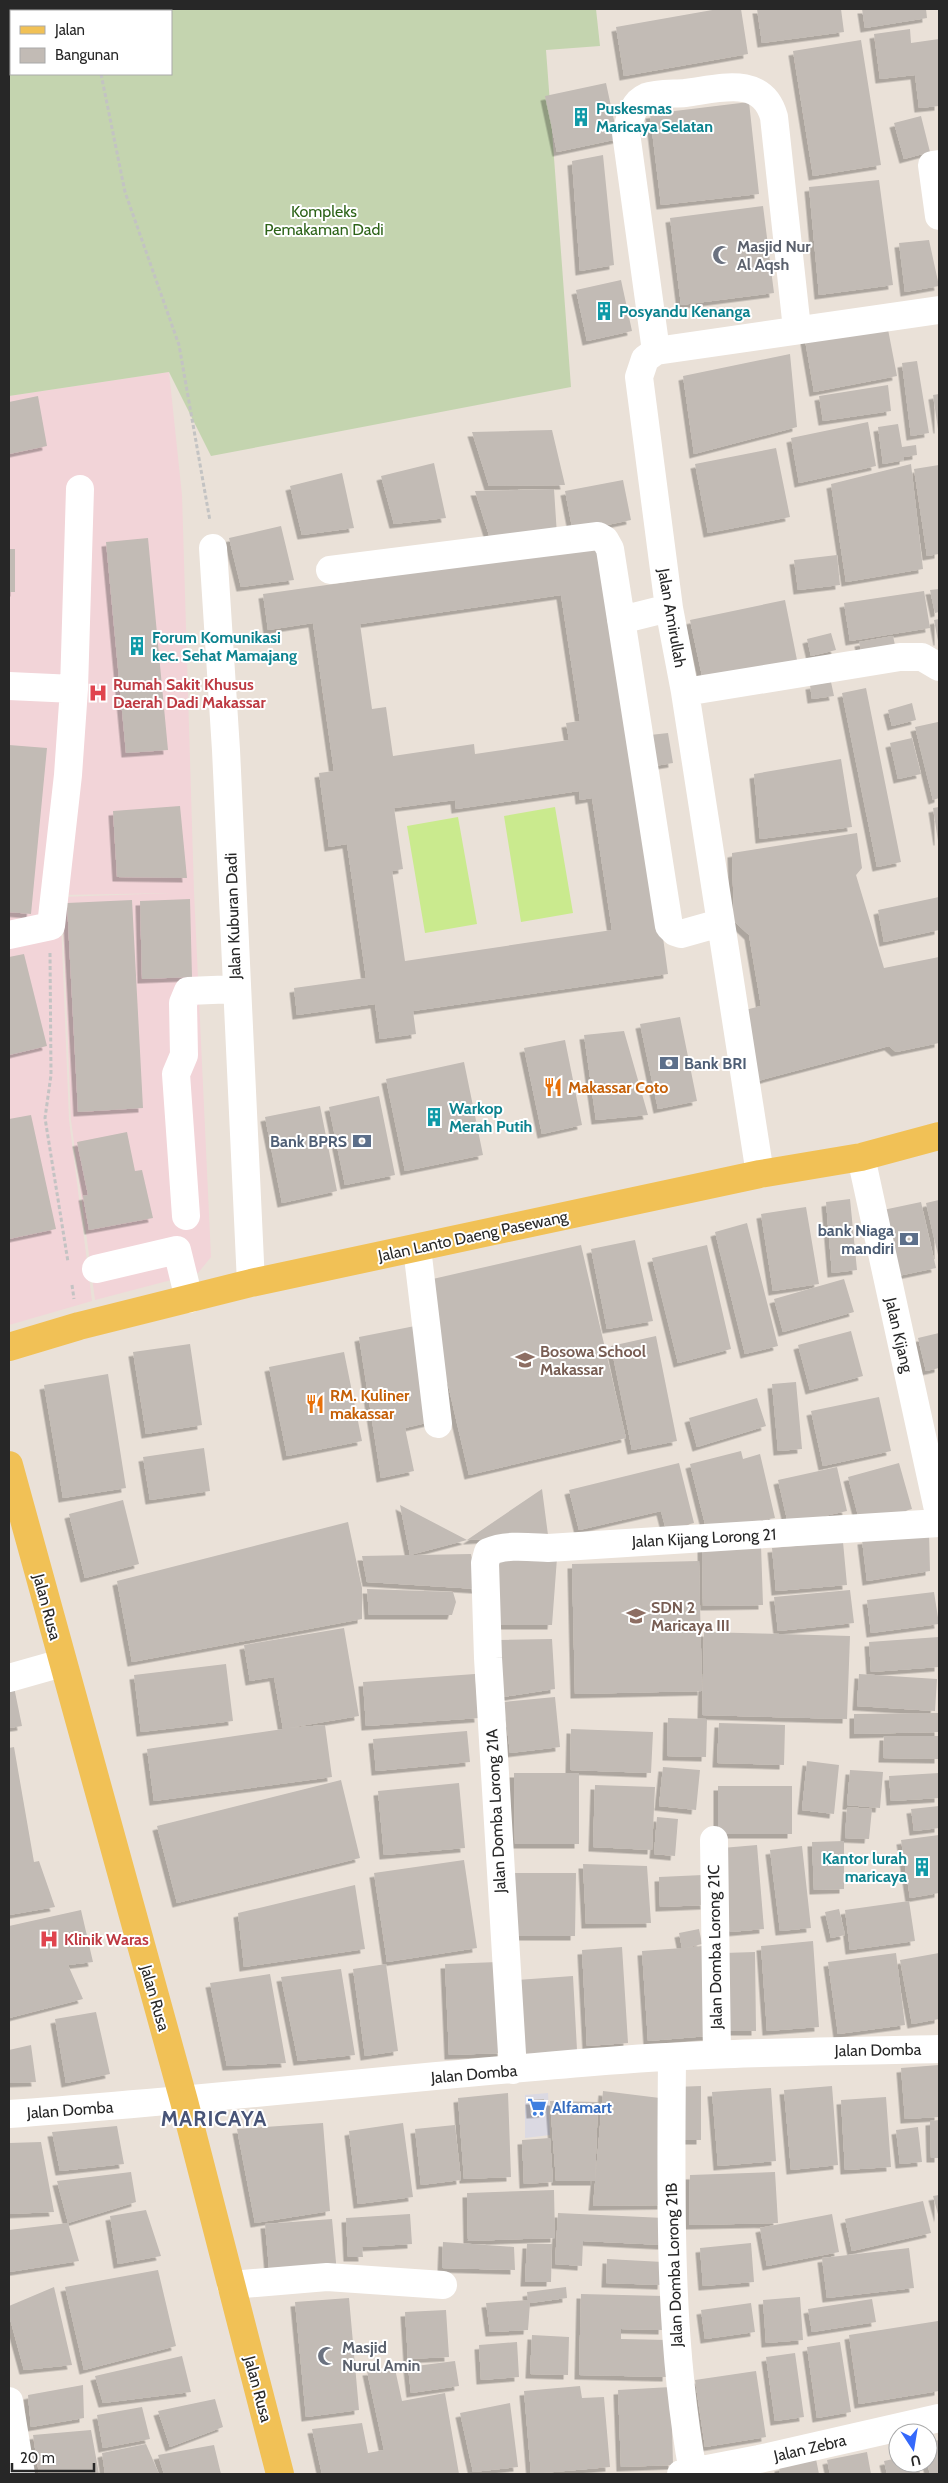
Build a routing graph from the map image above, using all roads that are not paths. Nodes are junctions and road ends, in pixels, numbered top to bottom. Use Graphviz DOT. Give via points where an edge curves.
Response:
graph roads {
  1 [pos="939,164"];
  2 [pos="939,216"];
  3 [pos="939,310"];
  4 [pos="798,329"];
  5 [pos="656,351"];
  6 [pos="80,489"];
  7 [pos="213,548"];
  8 [pos="330,570"];
  9 [pos="669,608"];
  10 [pos="621,620"];
  11 [pos="939,667"];
  12 [pos="9,686"];
  13 [pos="74,690"];
  14 [pos="685,692"];
  15 [pos="720,923"];
  16 [pos="9,935"];
  17 [pos="236,989"];
  18 [pos="939,1136"];
  19 [pos="861,1157"];
  20 [pos="760,1174"];
  21 [pos="186,1216"];
  22 [pos="417,1248"];
  23 [pos="83,1273"];
  24 [pos="251,1283"];
  25 [pos="189,1299"];
  26 [pos="9,1347"];
  27 [pos="438,1424"];
  28 [pos="9,1465"];
  29 [pos="933,1521"];
  30 [pos="488,1552"];
  31 [pos="62,1663"];
  32 [pos="9,1678"];
  33 [pos="714,1840"];
  34 [pos="939,2049"];
  35 [pos="716,2054"];
  36 [pos="672,2057"];
  37 [pos="513,2070"];
  38 [pos="184,2101"];
  39 [pos="9,2114"];
  40 [pos="231,2285"];
  41 [pos="443,2285"];
  42 [pos="9,2401"];
  43 [pos="939,2418"];
  44 [pos="687,2473"];
  45 [pos="21,2474"];
  46 [pos="280,2474"];
  1 -- 2 [label="street" via="932,165"];
  3 -- 4 [label="street"];
  4 -- 5 [label="street"];
  4 -- 5 [label="street" via="771,107 755,91 738,86 646,97 634,107 626,133"];
  5 -- 9 [label="street, Jalan Amirullah" via="645,359 640,377"];
  6 -- 13 [label="street"];
  7 -- 17 [label="street, Jalan Kuburan Dadi"];
  8 -- 10 [label="street" via="598,536 606,540 610,549"];
  9 -- 10 [label="street"];
  9 -- 14 [label="street, Jalan Amirullah"];
  10 -- 15 [label="street" via="669,926 681,934"];
  11 -- 14 [label="street" via="922,657 900,657"];
  12 -- 13 [label="street"];
  13 -- 16 [label="street" via="51,926"];
  14 -- 15 [label="street, Jalan Amirullah"];
  15 -- 20 [label="street, Jalan Amirullah"];
  17 -- 21 [label="street" via="188,991 183,1003 184,1054 176,1074"];
  17 -- 24 [label="street, Jalan Kuburan Dadi"];
  18 -- 19 [label="main road, Jalan Lanto Daeng Pasewang"];
  19 -- 20 [label="main road, Jalan Lanto Daeng Pasewang"];
  19 -- 29 [label="street, Jalan Kijang"];
  20 -- 22 [label="main road, Jalan Lanto Daeng Pasewang"];
  22 -- 24 [label="main road, Jalan Lanto Daeng Pasewang"];
  22 -- 27 [label="street"];
  23 -- 25 [label="street" via="176,1250"];
  24 -- 25 [label="main road, Jalan Lanto Daeng Pasewang"];
  25 -- 26 [label="main road, Jalan Lanto Daeng Pasewang"];
  28 -- 31 [label="main road, Jalan Rusa"];
  29 -- 30 [label="street, Jalan Kijang Lorong 21" via="548,1548 496,1548"];
  30 -- 37 [label="street, Jalan Domba Lorong 21A" via="485,1563 488,1658"];
  31 -- 32 [label="street"];
  31 -- 38 [label="main road, Jalan Rusa"];
  33 -- 35 [label="street, Jalan Domba Lorong 21C"];
  34 -- 35 [label="street, Jalan Domba"];
  35 -- 36 [label="street, Jalan Domba"];
  36 -- 37 [label="street, Jalan Domba"];
  36 -- 44 [label="street, Jalan Domba Lorong 21B" via="671,2192"];
  37 -- 38 [label="street, Jalan Domba"];
  38 -- 39 [label="street, Jalan Domba"];
  38 -- 40 [label="main road, Jalan Rusa"];
  40 -- 41 [label="street" via="327,2277"];
  40 -- 46 [label="main road, Jalan Rusa"];
  42 -- 45 [label="street"];
  43 -- 44 [label="street, Jalan Zebra"];
}
